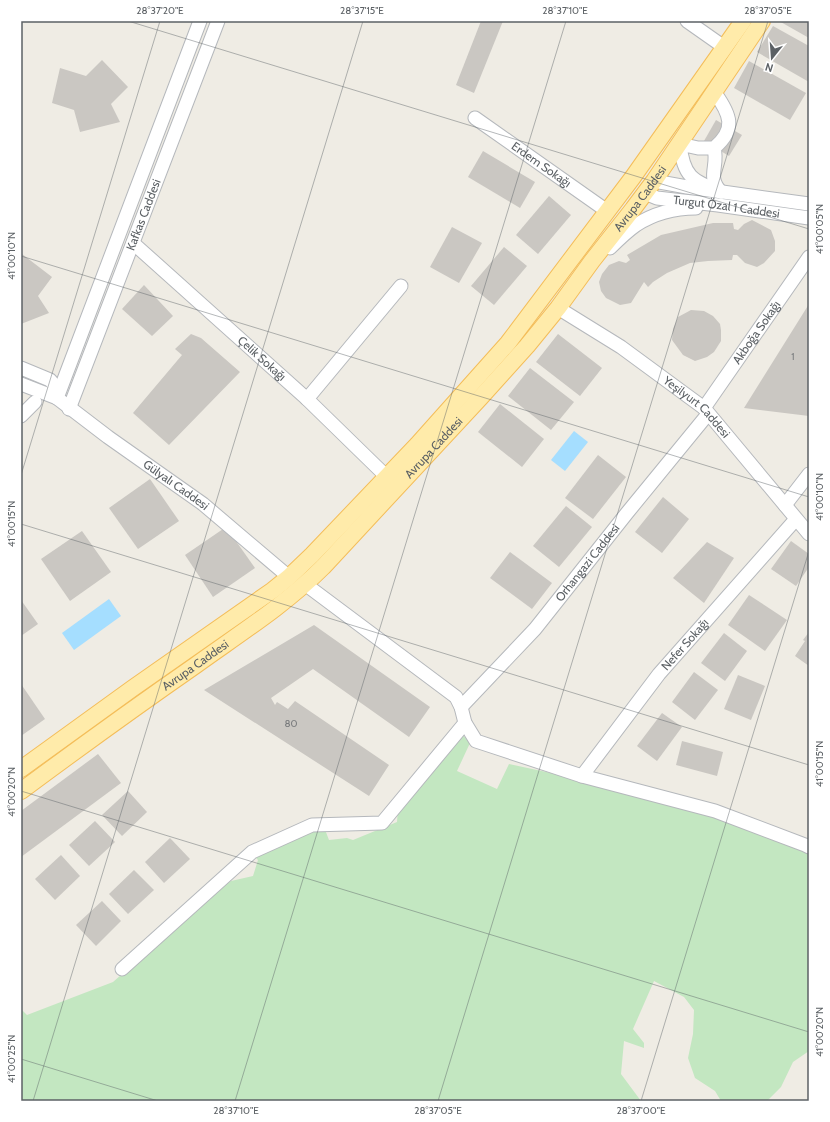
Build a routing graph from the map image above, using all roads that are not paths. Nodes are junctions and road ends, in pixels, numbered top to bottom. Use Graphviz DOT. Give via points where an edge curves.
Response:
graph roads {
  1 [pos="200,21"];
  2 [pos="218,21"];
  3 [pos="687,21"];
  4 [pos="743,21"];
  5 [pos="762,21"];
  6 [pos="724,47"];
  7 [pos="715,93"];
  8 [pos="475,118"];
  9 [pos="680,144"];
  10 [pos="714,148"];
  11 [pos="633,177"];
  12 [pos="650,187"];
  13 [pos="720,198"];
  14 [pos="809,204"];
  15 [pos="607,211"];
  16 [pos="809,218"];
  17 [pos="134,243"];
  18 [pos="809,257"];
  19 [pos="592,261"];
  20 [pos="402,286"];
  21 [pos="558,308"];
  22 [pos="21,368"];
  23 [pos="21,384"];
  24 [pos="57,398"];
  25 [pos="307,400"];
  26 [pos="35,402"];
  27 [pos="69,409"];
  28 [pos="706,411"];
  29 [pos="21,416"];
  30 [pos="809,474"];
  31 [pos="386,477"];
  32 [pos="785,505"];
  33 [pos="796,519"];
  34 [pos="809,534"];
  35 [pos="289,577"];
  36 [pos="306,584"];
  37 [pos="461,707"];
  38 [pos="466,724"];
  39 [pos="21,769"];
  40 [pos="582,776"];
  41 [pos="21,791"];
  42 [pos="809,847"];
  43 [pos="122,969"];
  1 -- 24 [label="street, Kafkas Caddesi"];
  2 -- 17 [label="street, Kafkas Caddesi"];
  3 -- 6 [label="street"];
  4 -- 6 [label="main road, Avrupa Caddesi"];
  5 -- 7 [label="main road, Avrupa Caddesi"];
  6 -- 11 [label="main road, Avrupa Caddesi"];
  7 -- 9 [label="main road, Avrupa Caddesi"];
  7 -- 10 [label="street" via="726,109 729,128 722,141"];
  8 -- 15 [label="street, Erdem Sokağı"];
  9 -- 10 [label="street"];
  9 -- 12 [label="main road, Avrupa Caddesi"];
  9 -- 13 [label="street" via="681,158 686,170"];
  10 -- 13 [label="street" via="716,155 713,182"];
  11 -- 12 [label="main road" via="634,182"];
  11 -- 15 [label="main road, Avrupa Caddesi"];
  12 -- 13 [label="street, Turgut Özal 1 Caddesi" via="657,198"];
  12 -- 19 [label="main road, Avrupa Caddesi"];
  13 -- 14 [label="street, Turgut Özal 1 Caddesi"];
  13 -- 16 [label="street, Turgut Özal 1 Caddesi"];
  13 -- 19 [label="street" via="710,208 686,208 649,218 636,225"];
  15 -- 31 [label="main road, Avrupa Caddesi" via="508,343"];
  17 -- 25 [label="street, Çelik Sokağı"];
  17 -- 27 [label="street, Kafkas Caddesi"];
  18 -- 28 [label="street, Akboğa Sokağı"];
  19 -- 21 [label="main road, Avrupa Caddesi"];
  20 -- 25 [label="street"];
  21 -- 28 [label="street, Yeşilyurt Caddesi" via="621,347"];
  21 -- 36 [label="main road, Avrupa Caddesi" via="480,398"];
  22 -- 24 [label="street, Gülyalı Caddesi" via="50,380 56,387"];
  23 -- 24 [label="street, Gülyalı Caddesi"];
  24 -- 27 [label="street, Gülyalı Caddesi"];
  25 -- 31 [label="street, Çelik Sokağı"];
  26 -- 29 [label="street"];
  27 -- 35 [label="street, Gülyalı Caddesi" via="203,504"];
  28 -- 32 [label="street, Yeşilyurt Caddesi"];
  28 -- 37 [label="street, Orhangazi Caddesi" via="535,629"];
  30 -- 32 [label="street"];
  31 -- 35 [label="main road, Avrupa Caddesi"];
  32 -- 33 [label="street, Yeşilyurt Caddesi"];
  33 -- 34 [label="street, Yeşilyurt Caddesi"];
  33 -- 40 [label="street, Nefer Sokağı" via="659,674"];
  35 -- 39 [label="main road, Avrupa Caddesi"];
  36 -- 37 [label="street" via="444,687 456,697"];
  36 -- 41 [label="main road, Avrupa Caddesi"];
  37 -- 38 [label="street"];
  38 -- 40 [label="street" via="476,741"];
  38 -- 43 [label="street" via="382,823 312,825 252,852"];
  40 -- 42 [label="street" via="715,810"];
}
